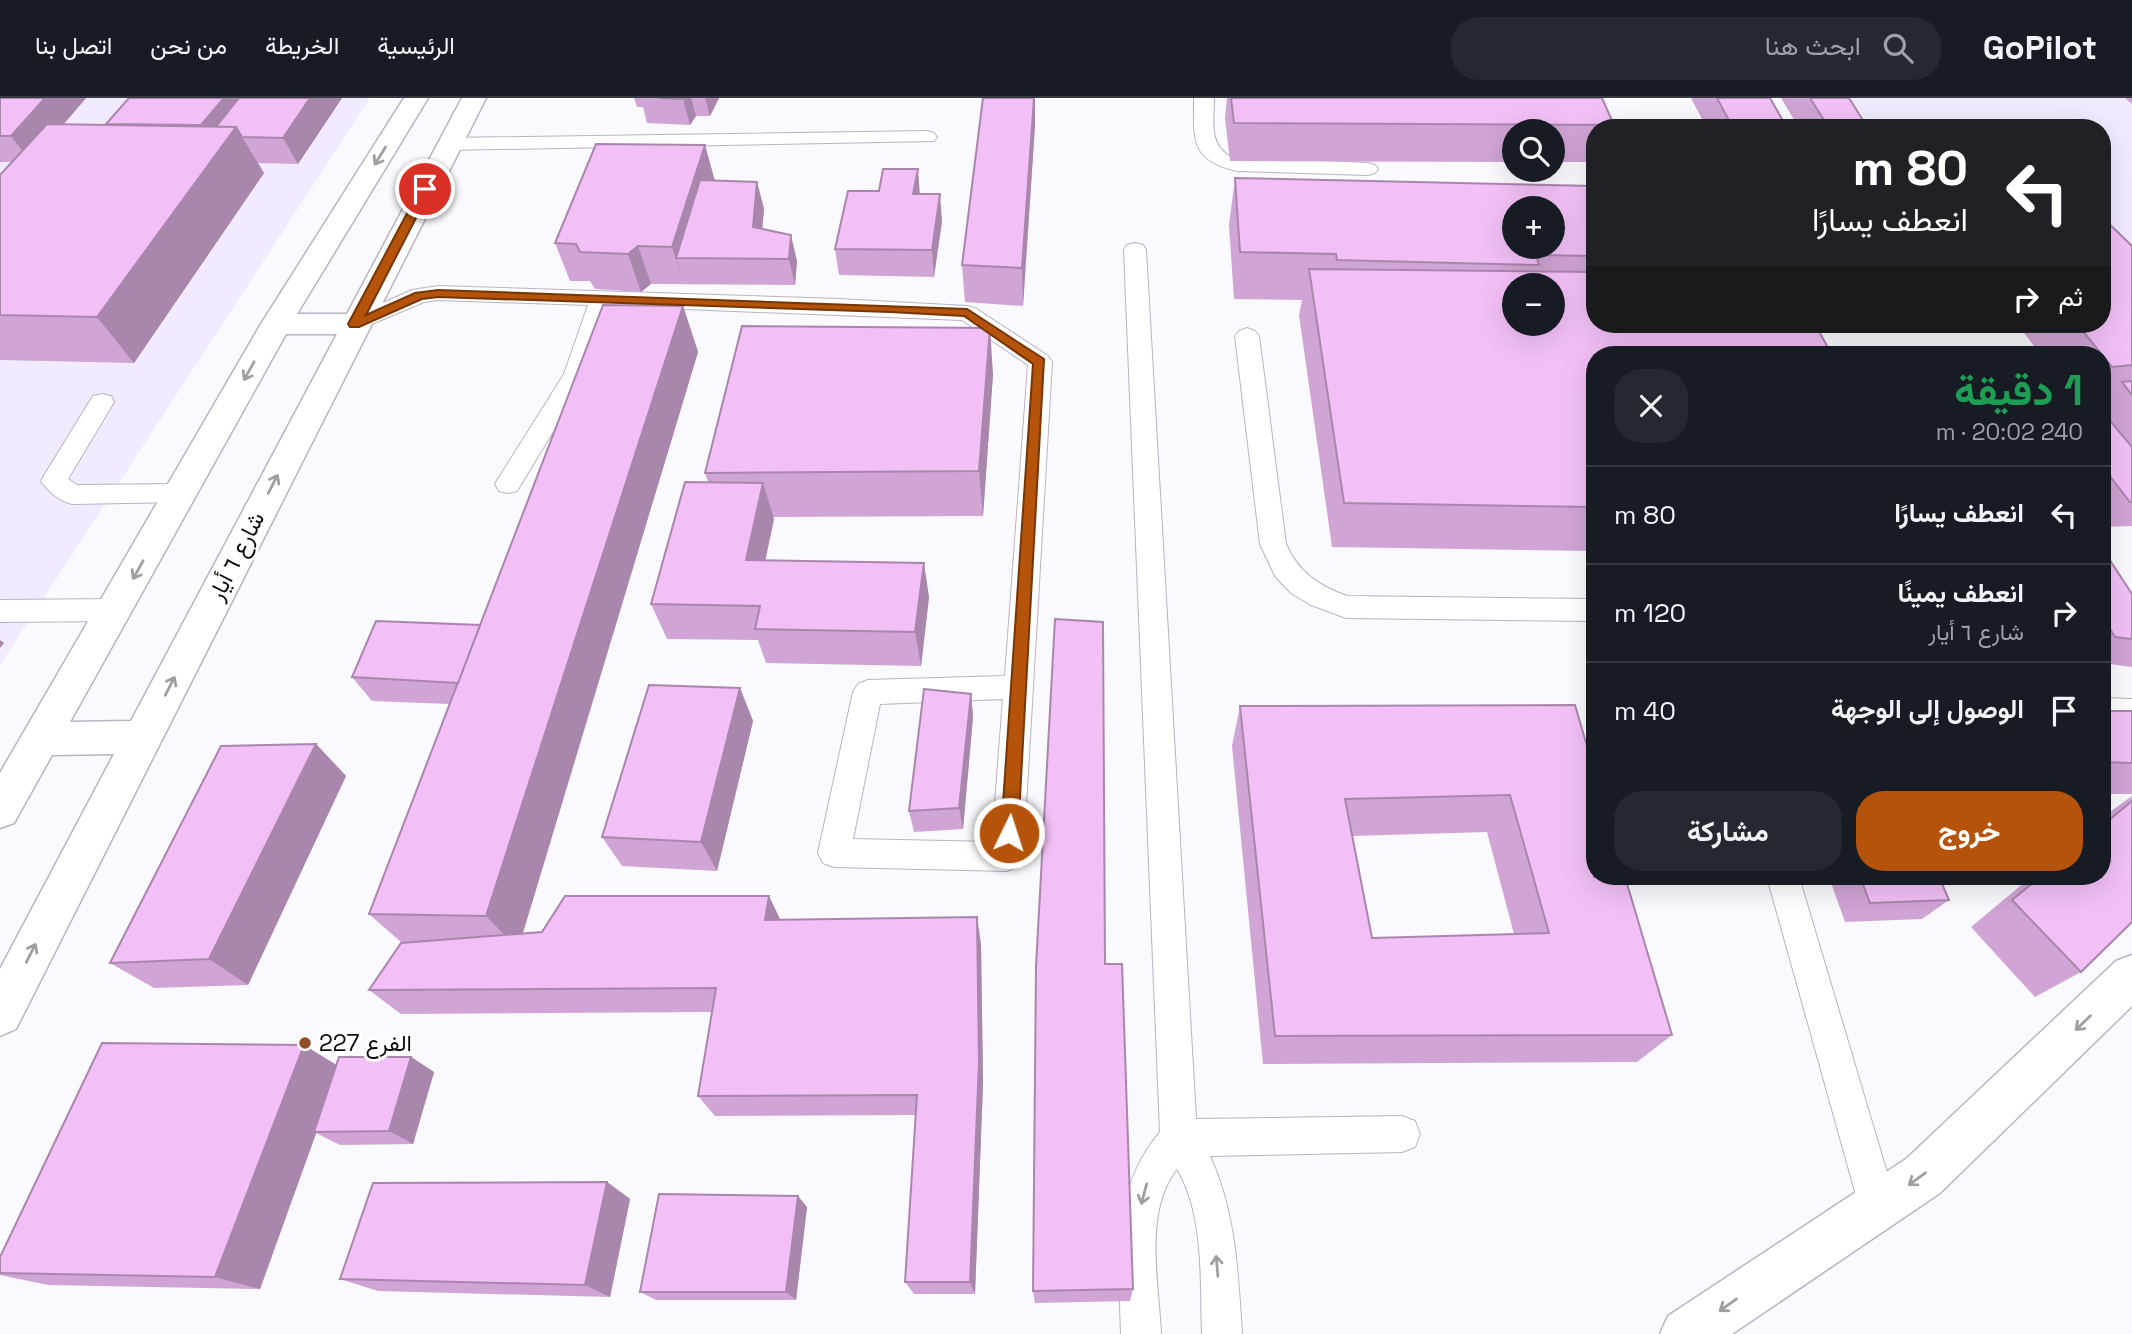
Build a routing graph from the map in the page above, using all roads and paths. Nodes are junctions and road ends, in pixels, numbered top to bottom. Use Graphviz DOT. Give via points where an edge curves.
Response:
graph roads {
  1 [pos="416,98"];
  2 [pos="474,98"];
  3 [pos="1204,98"];
  4 [pos="927,137"];
  5 [pos="449,144"];
  6 [pos="1367,169"];
  7 [pos="1135,250"];
  8 [pos="601,300"];
  9 [pos="276,324"];
  10 [pos="355,324"];
  11 [pos="1247,336"];
  12 [pos="102,402"];
  13 [pos="508,484"];
  14 [pos="181,493"];
  15 [pos="115,610"];
  16 [pos="1586,610"];
  17 [pos="0,611"];
  18 [pos="1019,687"];
  19 [pos="2111,710"];
  20 [pos="2132,710"];
  21 [pos="144,737"];
  22 [pos="42,739"];
  23 [pos="0,810"];
  24 [pos="1785,885"];
  25 [pos="2132,976"];
  26 [pos="0,1014"];
  27 [pos="1402,1134"];
  28 [pos="1179,1138"];
  29 [pos="1878,1206"];
  30 [pos="1142,1334"];
  31 [pos="1222,1334"];
  32 [pos="1686,1334"];
  1 -- 9 [label="main road, one-way"];
  2 -- 5 [label="main road, شارع ٦ أيار"];
  3 -- 6 [label="lane" via="1205,145 1224,162"];
  4 -- 5 [label="lane"];
  5 -- 10 [label="main road, شارع ٦ أيار"];
  7 -- 28 [label="lane"];
  8 -- 10 [label="lane" via="429,294"];
  8 -- 13 [label="lane" via="576,374"];
  8 -- 18 [label="lane" via="967,313 1040,362"];
  9 -- 10 [label="main road"];
  9 -- 14 [label="main road, one-way"];
  21 -- 10 [label="main road, شارع ٦ أيار, one-way"];
  11 -- 16 [label="lane" via="1273,544 1280,565 1296,583 1346,607"];
  12 -- 14 [label="lane" via="54,481 72,495"];
  14 -- 15 [label="main road, one-way"];
  15 -- 17 [label="lane"];
  15 -- 22 [label="main road"];
  18 -- 18 [label="lane" via="1007,857 834,853 868,692"];
  19 -- 20 [label="lane"];
  21 -- 22 [label="main road"];
  26 -- 21 [label="main road, شارع ٦ أيار, one-way"];
  22 -- 23 [label="main road"];
  24 -- 29 [label="lane"];
  25 -- 29 [label="main road, one-way" via="1923,1176"];
  27 -- 28 [label="lane"];
  28 -- 30 [label="lane, one-way" via="1157,1164 1142,1196"];
  31 -- 28 [label="lane, one-way" via="1208,1195 1192,1154"];
  29 -- 32 [label="main road, one-way"];
}
